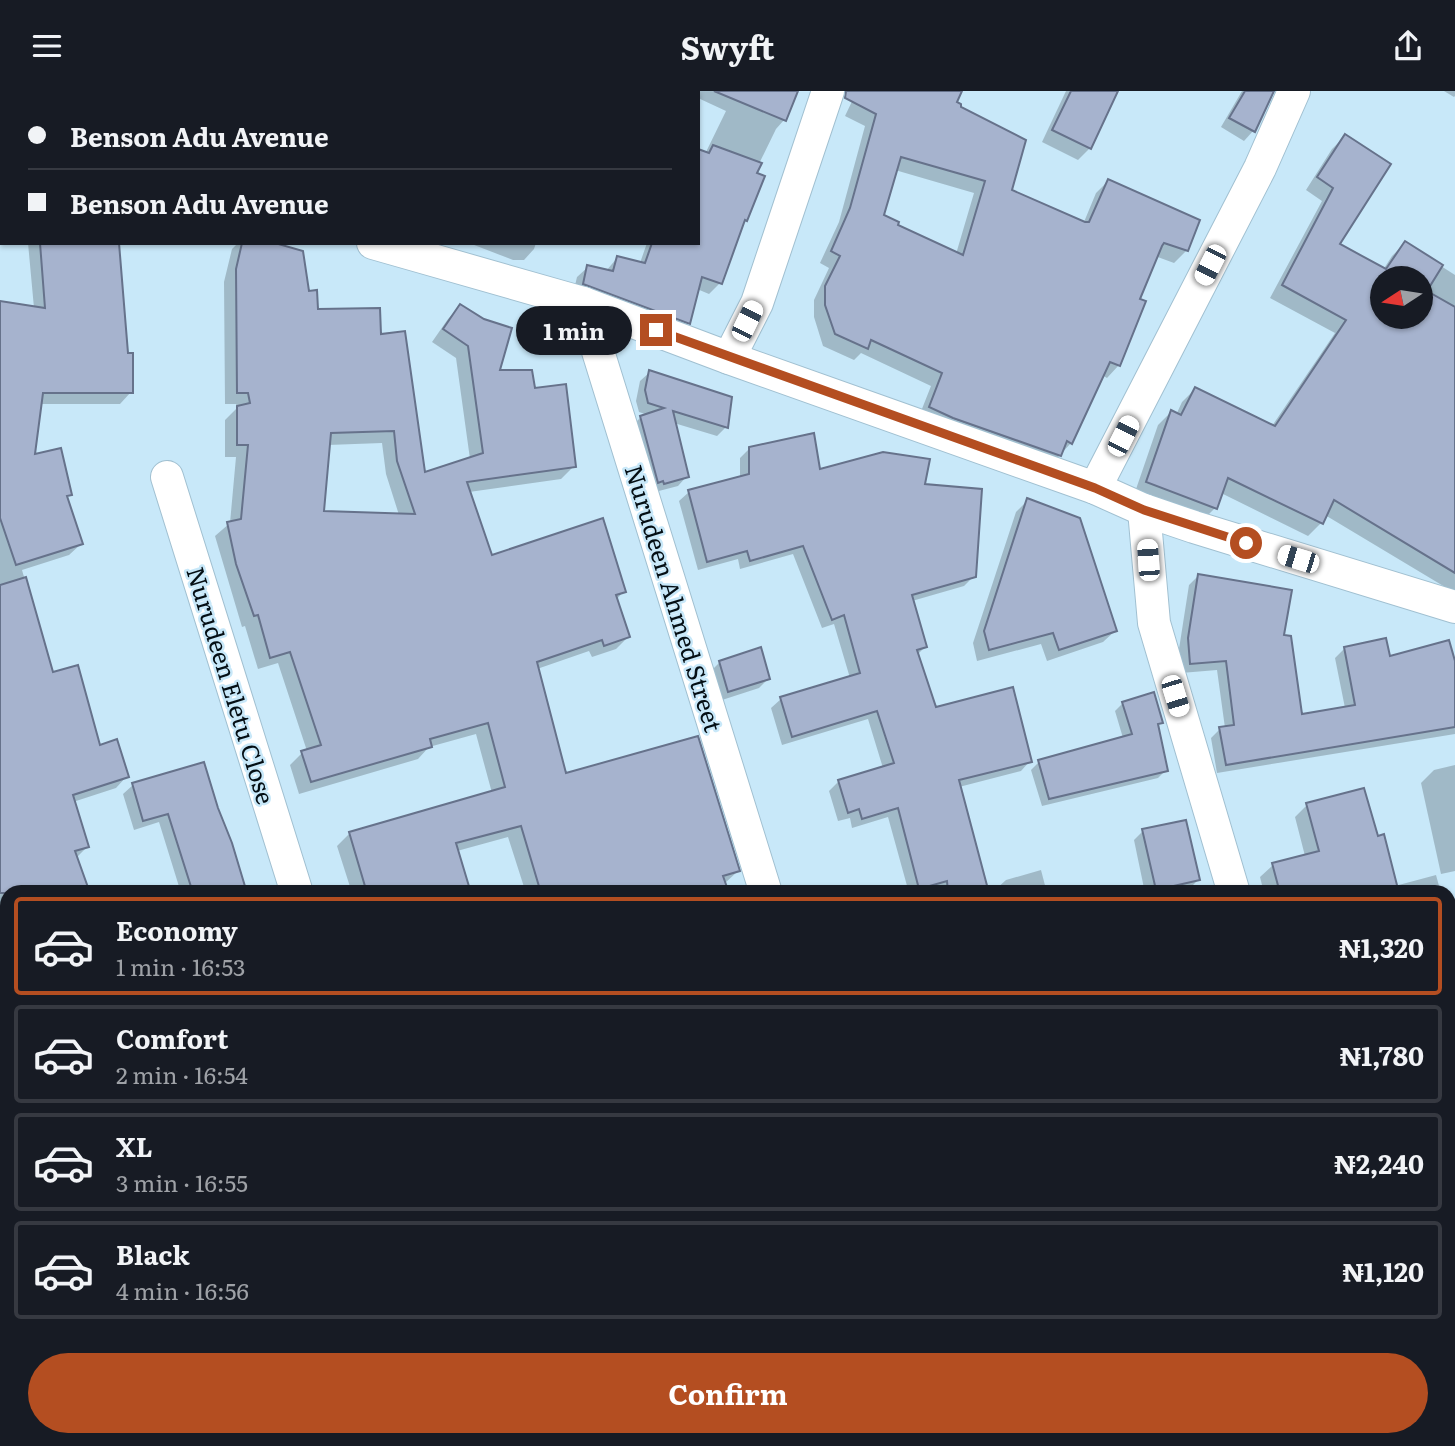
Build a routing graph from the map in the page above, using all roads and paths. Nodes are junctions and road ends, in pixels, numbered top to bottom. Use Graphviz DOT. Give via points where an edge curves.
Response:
graph roads {
  1 [pos="828,91"];
  2 [pos="1294,91"];
  3 [pos="380,245"];
  4 [pos="583,303"];
  5 [pos="729,358"];
  6 [pos="167,477"];
  7 [pos="1095,488"];
  8 [pos="1144,510"];
  9 [pos="1455,607"];
  10 [pos="295,885"];
  11 [pos="764,885"];
  12 [pos="1232,885"];
  1 -- 5 [label="street" via="757,303"];
  2 -- 7 [label="street" via="1254,180"];
  3 -- 4 [label="street"];
  4 -- 5 [label="street"];
  4 -- 11 [label="street, Nurudeen Ahmed Street"];
  5 -- 7 [label="street"];
  6 -- 10 [label="street, Nurudeen Eletu Close"];
  7 -- 8 [label="street"];
  8 -- 9 [label="street"];
  8 -- 12 [label="street" via="1154,623"];
}
